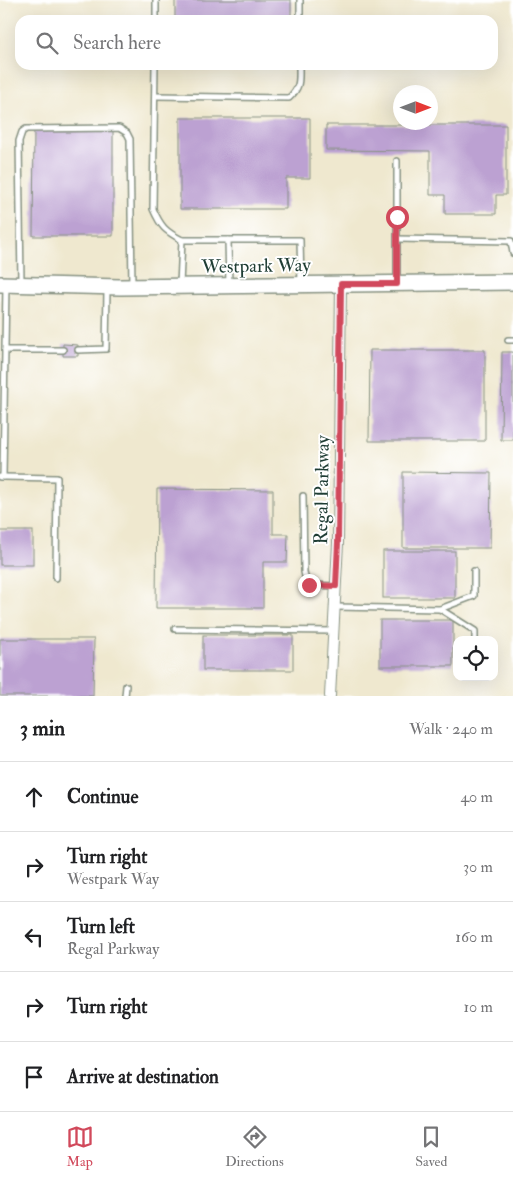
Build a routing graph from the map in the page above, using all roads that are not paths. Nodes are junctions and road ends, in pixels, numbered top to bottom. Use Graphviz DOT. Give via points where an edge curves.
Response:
graph roads {
  1 [pos="156,0"];
  2 [pos="300,0"];
  3 [pos="156,15"];
  4 [pos="300,15"];
  5 [pos="155,70"];
  6 [pos="299,70"];
  7 [pos="155,96"];
  8 [pos="397,161"];
  9 [pos="397,239"];
  10 [pos="182,240"];
  11 [pos="228,240"];
  12 [pos="513,253"];
  13 [pos="513,282"];
  14 [pos="9,284"];
  15 [pos="341,284"];
  16 [pos="397,284"];
  17 [pos="301,285"];
  18 [pos="107,286"];
  19 [pos="132,286"];
  20 [pos="180,286"];
  21 [pos="228,286"];
  22 [pos="5,350"];
  23 [pos="63,350"];
  24 [pos="78,350"];
  25 [pos="2,477"];
  26 [pos="303,496"];
  27 [pos="474,571"];
  28 [pos="56,578"];
  29 [pos="336,586"];
  30 [pos="335,607"];
  31 [pos="440,609"];
  32 [pos="175,629"];
  33 [pos="334,631"];
  34 [pos="475,636"];
  35 [pos="126,686"];
  36 [pos="125,696"];
  37 [pos="330,696"];
  1 -- 3 [label="lane"];
  2 -- 4 [label="lane"];
  5 -- 7 [label="lane"];
  6 -- 7 [label="lane" via="296,92 289,98"];
  7 -- 10 [label="lane" via="153,209 166,231"];
  8 -- 9 [label="lane"];
  9 -- 12 [label="lane" via="511,241"];
  9 -- 16 [label="lane"];
  10 -- 11 [label="lane"];
  10 -- 20 [label="lane"];
  11 -- 17 [label="lane" via="300,240"];
  11 -- 21 [label="lane"];
  13 -- 16 [label="street, Westpark Way"];
  14 -- 18 [label="street, Westpark Way"];
  14 -- 19 [label="lane" via="22,260 19,141 22,132 26,129 119,128 130,138"];
  14 -- 22 [label="lane"];
  15 -- 16 [label="street, Westpark Way"];
  15 -- 17 [label="street, Westpark Way"];
  15 -- 29 [label="street, Regal Parkway"];
  17 -- 21 [label="street, Westpark Way"];
  18 -- 19 [label="street, Westpark Way"];
  18 -- 24 [label="lane" via="106,349"];
  19 -- 20 [label="street, Westpark Way"];
  20 -- 21 [label="street, Westpark Way"];
  22 -- 23 [label="lane"];
  22 -- 25 [label="lane"];
  25 -- 28 [label="lane" via="57,478"];
  26 -- 29 [label="lane" via="306,581 309,585"];
  27 -- 31 [label="lane" via="474,596"];
  29 -- 30 [label="street, Regal Parkway"];
  30 -- 31 [label="lane"];
  30 -- 33 [label="street, Regal Parkway"];
  31 -- 34 [label="lane" via="475,631"];
  32 -- 33 [label="lane"];
  33 -- 37 [label="street, Regal Parkway"];
  35 -- 36 [label="lane"];
}
